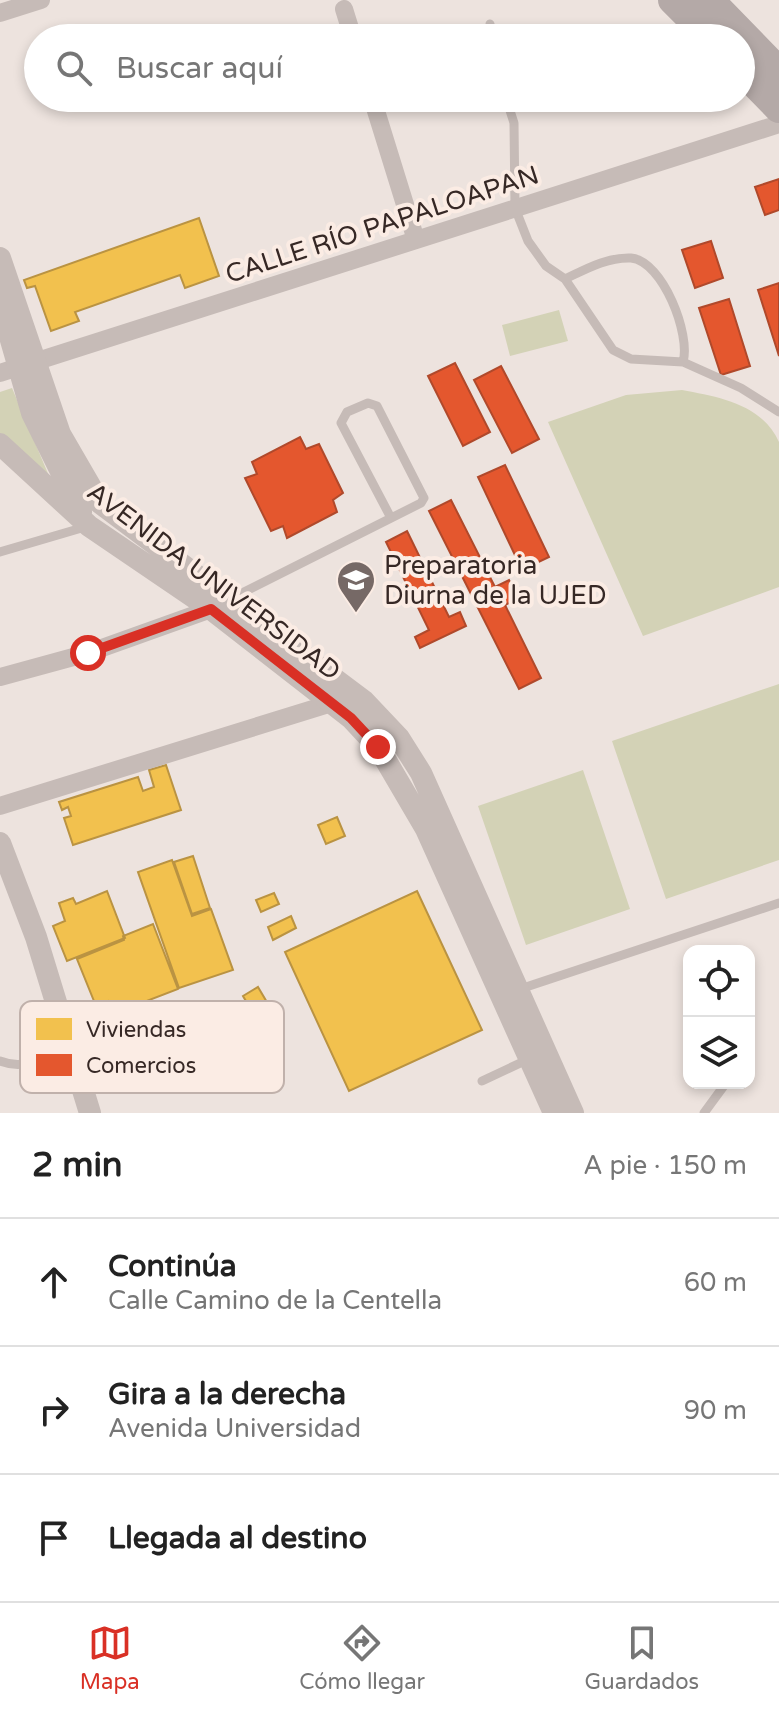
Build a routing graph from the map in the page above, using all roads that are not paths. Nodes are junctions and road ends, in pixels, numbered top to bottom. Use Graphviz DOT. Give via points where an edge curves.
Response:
graph roads {
  1 [pos="41,0"];
  2 [pos="673,0"];
  3 [pos="709,0"];
  4 [pos="344,9"];
  5 [pos="0,13"];
  6 [pos="349,24"];
  7 [pos="697,24"];
  8 [pos="732,24"];
  9 [pos="755,47"];
  10 [pos="779,72"];
  11 [pos="755,83"];
  12 [pos="779,108"];
  13 [pos="376,112"];
  14 [pos="510,112"];
  15 [pos="779,124"];
  16 [pos="515,208"];
  17 [pos="416,240"];
  18 [pos="0,258"];
  19 [pos="565,279"];
  20 [pos="0,301"];
  21 [pos="683,362"];
  22 [pos="18,368"];
  23 [pos="779,412"];
  24 [pos="0,444"];
  25 [pos="391,518"];
  26 [pos="89,526"];
  27 [pos="0,552"];
  28 [pos="218,605"];
  29 [pos="0,677"];
  30 [pos="332,703"];
  31 [pos="0,806"];
  32 [pos="0,843"];
  33 [pos="779,903"];
  34 [pos="511,992"];
  35 [pos="55,1001"];
  36 [pos="530,1059"];
  37 [pos="0,1061"];
  38 [pos="20,1065"];
  39 [pos="482,1081"];
  40 [pos="722,1089"];
  41 [pos="84,1093"];
  42 [pos="90,1113"];
  43 [pos="554,1113"];
  44 [pos="573,1113"];
  45 [pos="704,1113"];
  1 -- 5 [label="street"];
  2 -- 7 [label="main road"];
  3 -- 8 [label="main road"];
  4 -- 6 [label="street"];
  9 -- 10 [label="main road"];
  11 -- 12 [label="main road"];
  13 -- 17 [label="street"];
  14 -- 16 [label="lane"];
  15 -- 16 [label="street, CALLE RÍO PAPALOAPAN"];
  16 -- 17 [label="street, CALLE RÍO PAPALOAPAN"];
  16 -- 19 [label="lane" via="536,253"];
  17 -- 22 [label="street, CALLE RÍO PAPALOAPAN"];
  18 -- 22 [label="street"];
  19 -- 21 [label="lane" via="613,350 631,359"];
  19 -- 21 [label="lane" via="612,260 635,259 646,265 682,324 687,349"];
  20 -- 22 [label="street"];
  21 -- 23 [label="lane"];
  22 -- 26 [label="street" via="41,434"];
  22 -- 28 [label="street, AVENIDA UNIVERSIDAD" via="100,503"];
  24 -- 26 [label="street, AVENIDA UNIVERSIDAD"];
  25 -- 25 [label="lane" via="341,423 347,412 368,403 377,406 423,492 421,503"];
  25 -- 28 [label="lane"];
  26 -- 27 [label="lane"];
  26 -- 28 [label="street, AVENIDA UNIVERSIDAD"];
  28 -- 29 [label="street" via="88,653"];
  28 -- 30 [label="street, AVENIDA UNIVERSIDAD"];
  28 -- 34 [label="street, AVENIDA UNIVERSIDAD" via="364,701 399,738 421,773"];
  30 -- 31 [label="street"];
  30 -- 34 [label="street, AVENIDA UNIVERSIDAD" via="378,747"];
  32 -- 35 [label="street"];
  33 -- 34 [label="lane"];
  34 -- 36 [label="street, AVENIDA UNIVERSIDAD"];
  34 -- 44 [label="street, AVENIDA UNIVERSIDAD"];
  36 -- 39 [label="lane"];
  36 -- 43 [label="street, AVENIDA UNIVERSIDAD"];
  37 -- 38 [label="lane"];
  40 -- 45 [label="lane"];
  41 -- 42 [label="street"];
}
